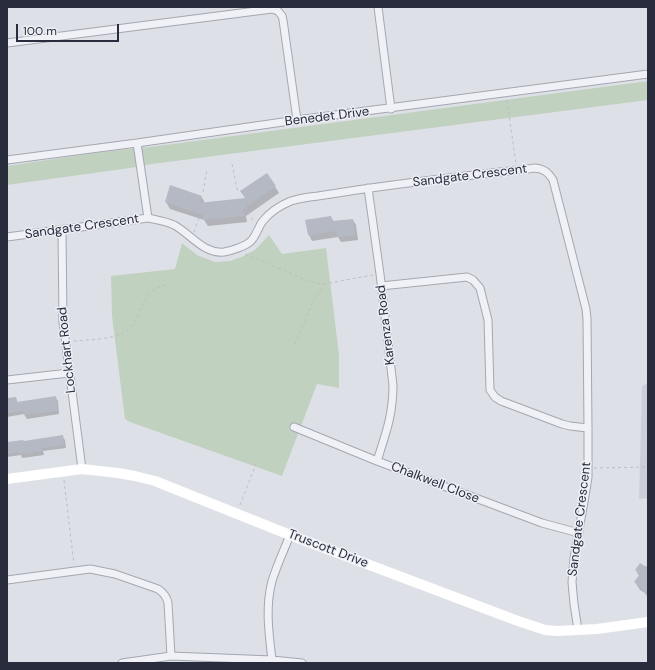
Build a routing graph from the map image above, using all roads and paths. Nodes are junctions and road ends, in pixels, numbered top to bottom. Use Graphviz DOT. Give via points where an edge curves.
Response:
graph roads {
  1 [pos="378,7"];
  2 [pos="7,42"];
  3 [pos="648,74"];
  4 [pos="507,93"];
  5 [pos="391,108"];
  6 [pos="297,120"];
  7 [pos="137,143"];
  8 [pos="7,160"];
  9 [pos="232,164"];
  10 [pos="208,169"];
  11 [pos="517,170"];
  12 [pos="368,188"];
  13 [pos="203,192"];
  14 [pos="238,192"];
  15 [pos="244,207"];
  16 [pos="200,215"];
  17 [pos="148,218"];
  18 [pos="259,229"];
  19 [pos="62,230"];
  20 [pos="7,237"];
  21 [pos="192,238"];
  22 [pos="236,249"];
  23 [pos="380,274"];
  24 [pos="168,284"];
  25 [pos="324,284"];
  26 [pos="381,286"];
  27 [pos="65,342"];
  28 [pos="295,344"];
  29 [pos="69,373"];
  30 [pos="7,380"];
  31 [pos="294,427"];
  32 [pos="588,428"];
  33 [pos="257,461"];
  34 [pos="377,461"];
  35 [pos="648,467"];
  36 [pos="588,468"];
  37 [pos="82,469"];
  38 [pos="63,471"];
  39 [pos="7,479"];
  40 [pos="236,513"];
  41 [pos="579,533"];
  42 [pos="290,535"];
  43 [pos="74,571"];
  44 [pos="7,580"];
  45 [pos="648,622"];
  46 [pos="578,630"];
  47 [pos="171,656"];
  48 [pos="272,660"];
  49 [pos="122,663"];
  50 [pos="302,663"];
  1 -- 5 [label="street"];
  2 -- 6 [label="street" via="272,9 278,11 283,20"];
  3 -- 4 [label="street, Benedet Drive"];
  4 -- 5 [label="street, Benedet Drive"];
  4 -- 11 [label="path"];
  5 -- 6 [label="street, Benedet Drive"];
  6 -- 7 [label="street, Benedet Drive"];
  7 -- 8 [label="street, Benedet Drive"];
  7 -- 17 [label="street"];
  9 -- 14 [label="path"];
  10 -- 13 [label="path"];
  11 -- 12 [label="street, Sandgate Crescent"];
  11 -- 32 [label="street, Sandgate Crescent" via="541,168 553,180 586,309"];
  12 -- 18 [label="street, Sandgate Crescent" via="291,201 273,212"];
  12 -- 23 [label="street, Karenza Road"];
  15 -- 18 [label="path"];
  16 -- 21 [label="path"];
  17 -- 19 [label="street, Sandgate Crescent"];
  17 -- 21 [label="street, Sandgate Crescent" via="174,225"];
  18 -- 22 [label="street, Sandgate Crescent" via="251,241"];
  19 -- 20 [label="street, Sandgate Crescent"];
  19 -- 27 [label="street, Lockhart Road"];
  21 -- 22 [label="street, Sandgate Crescent" via="214,252"];
  22 -- 25 [label="path" via="311,282"];
  23 -- 25 [label="path"];
  23 -- 26 [label="street, Karenza Road"];
  24 -- 27 [label="path" via="147,297 134,323 123,334"];
  25 -- 28 [label="path" via="312,303"];
  26 -- 32 [label="street" via="467,276 473,280 480,288 488,320 490,390 495,397 562,424"];
  26 -- 34 [label="street, Karenza Road" via="393,400 388,429"];
  27 -- 29 [label="street, Lockhart Road"];
  29 -- 30 [label="street"];
  29 -- 37 [label="street, Lockhart Road"];
  31 -- 34 [label="street, Chalkwell Close"];
  32 -- 36 [label="street, Sandgate Crescent"];
  33 -- 40 [label="path"];
  34 -- 41 [label="street, Chalkwell Close" via="542,523"];
  35 -- 36 [label="path"];
  36 -- 41 [label="street, Sandgate Crescent"];
  37 -- 38 [label="street, Truscott Drive"];
  37 -- 40 [label="street, Truscott Drive" via="155,481"];
  38 -- 39 [label="street, Truscott Drive"];
  38 -- 43 [label="path"];
  40 -- 42 [label="street, Truscott Drive"];
  41 -- 46 [label="street, Sandgate Crescent" via="572,582"];
  42 -- 46 [label="street, Truscott Drive" via="532,626 545,630"];
  42 -- 48 [label="street" via="273,579 268,607"];
  43 -- 44 [label="street"];
  43 -- 47 [label="street" via="90,569 115,574 163,593 168,604"];
  45 -- 46 [label="street, Truscott Drive"];
  47 -- 48 [label="street"];
  47 -- 49 [label="street"];
  48 -- 50 [label="street"];
}
